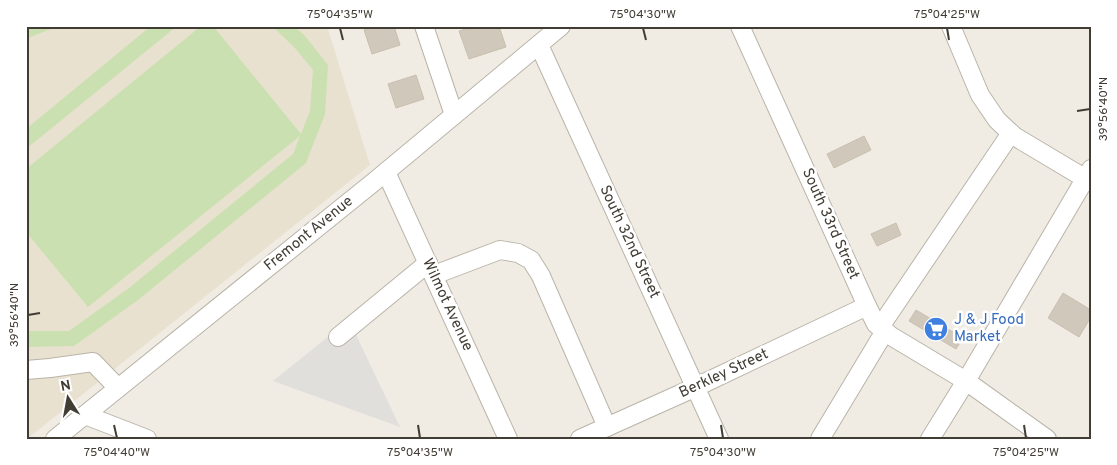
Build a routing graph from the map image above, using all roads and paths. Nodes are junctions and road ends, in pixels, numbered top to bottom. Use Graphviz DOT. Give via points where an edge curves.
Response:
graph roads {
  1 [pos="424,26"];
  2 [pos="561,26"];
  3 [pos="740,26"];
  4 [pos="951,26"];
  5 [pos="539,44"];
  6 [pos="454,115"];
  7 [pos="1011,133"];
  8 [pos="386,172"];
  9 [pos="1089,177"];
  10 [pos="431,269"];
  11 [pos="867,306"];
  12 [pos="883,329"];
  13 [pos="338,337"];
  14 [pos="26,370"];
  15 [pos="966,381"];
  16 [pos="696,387"];
  17 [pos="118,388"];
  18 [pos="85,415"];
  19 [pos="607,427"];
  20 [pos="55,439"];
  21 [pos="147,439"];
  22 [pos="508,439"];
  23 [pos="580,439"];
  24 [pos="719,439"];
  25 [pos="820,439"];
  26 [pos="930,439"];
  27 [pos="1047,439"];
  1 -- 6 [label="street"];
  2 -- 5 [label="street, Fremont Avenue"];
  3 -- 11 [label="street, South 33rd Street"];
  4 -- 7 [label="street" via="980,95"];
  5 -- 6 [label="street, Fremont Avenue"];
  5 -- 16 [label="street, South 32nd Street"];
  6 -- 8 [label="street, Fremont Avenue"];
  7 -- 9 [label="street"];
  7 -- 12 [label="street"];
  8 -- 10 [label="street, Wilmot Avenue"];
  8 -- 17 [label="street, Fremont Avenue"];
  9 -- 15 [label="street"];
  10 -- 13 [label="street"];
  10 -- 19 [label="street" via="500,250 518,253 531,260"];
  10 -- 22 [label="street, Wilmot Avenue"];
  11 -- 12 [label="street, South 33rd Street" via="876,324"];
  11 -- 16 [label="street, Berkley Street"];
  12 -- 15 [label="street, South 33rd Street"];
  12 -- 25 [label="street"];
  14 -- 17 [label="street" via="93,362"];
  15 -- 26 [label="street"];
  15 -- 27 [label="street, South 33rd Street"];
  16 -- 19 [label="street, Berkley Street"];
  16 -- 24 [label="street, South 32nd Street"];
  17 -- 18 [label="street, Fremont Avenue"];
  18 -- 20 [label="street, Fremont Avenue"];
  18 -- 21 [label="street"];
  19 -- 23 [label="street, Berkley Street"];
}
